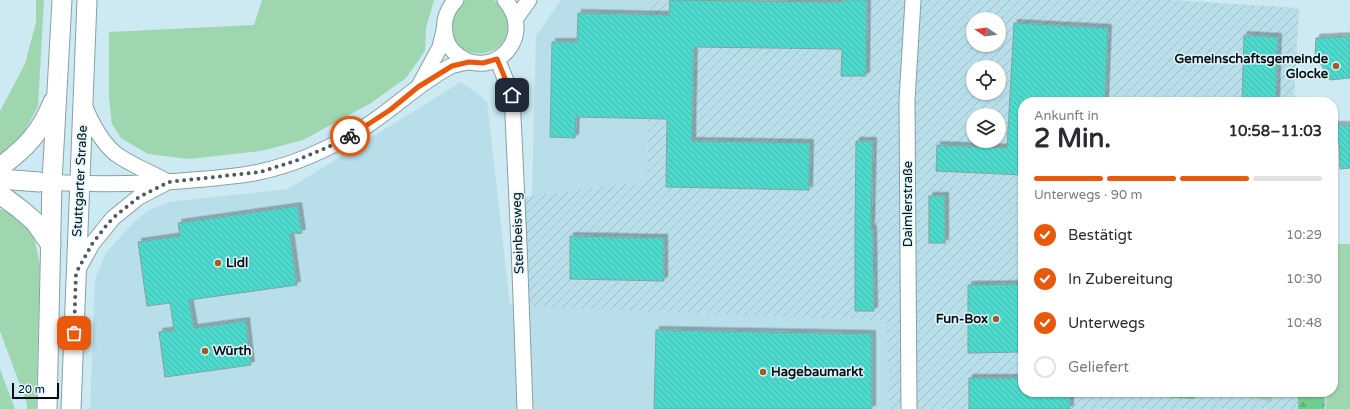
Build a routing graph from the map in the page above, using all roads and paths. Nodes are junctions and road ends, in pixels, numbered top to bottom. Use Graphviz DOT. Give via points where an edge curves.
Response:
graph roads {
  1 [pos="62,0"];
  2 [pos="87,0"];
  3 [pos="456,0"];
  4 [pos="505,0"];
  5 [pos="530,0"];
  6 [pos="913,0"];
  7 [pos="516,18"];
  8 [pos="444,28"];
  9 [pos="497,59"];
  10 [pos="469,62"];
  11 [pos="418,87"];
  12 [pos="56,96"];
  13 [pos="84,104"];
  14 [pos="0,167"];
  15 [pos="0,179"];
  16 [pos="46,182"];
  17 [pos="169,182"];
  18 [pos="80,183"];
  19 [pos="0,194"];
  20 [pos="51,245"];
  21 [pos="76,273"];
  22 [pos="47,409"];
  23 [pos="71,409"];
  24 [pos="525,409"];
  25 [pos="910,409"];
  1 -- 12 [label="main road, Stuttgarter Straße"];
  2 -- 13 [label="main road, Stuttgarter Straße"];
  3 -- 8 [label="street" via="445,18"];
  4 -- 7 [label="street"];
  5 -- 7 [label="street"];
  6 -- 25 [label="street, Daimlerstraße" via="907,100"];
  7 -- 9 [label="street" via="515,39 508,50"];
  8 -- 10 [label="street" via="451,48"];
  8 -- 11 [label="street" via="440,47"];
  9 -- 10 [label="street" via="483,63"];
  9 -- 24 [label="street, Steinbeisweg" via="512,95"];
  10 -- 11 [label="street" via="452,66"];
  11 -- 17 [label="street" via="360,130 295,161 260,172"];
  12 -- 14 [label="main road" via="34,137 18,154"];
  12 -- 16 [label="main road, Stuttgarter Straße"];
  13 -- 17 [label="street" via="98,132 116,153"];
  13 -- 18 [label="main road, Stuttgarter Straße"];
  15 -- 16 [label="main road"];
  16 -- 18 [label="street"];
  16 -- 20 [label="main road, Stuttgarter Straße"];
  17 -- 18 [label="street"];
  17 -- 21 [label="street" via="139,197 113,218 92,244"];
  18 -- 21 [label="main road, Stuttgarter Straße"];
  19 -- 20 [label="main road" via="35,222"];
  20 -- 22 [label="main road, Stuttgarter Straße"];
  21 -- 23 [label="main road, Stuttgarter Straße"];
}
